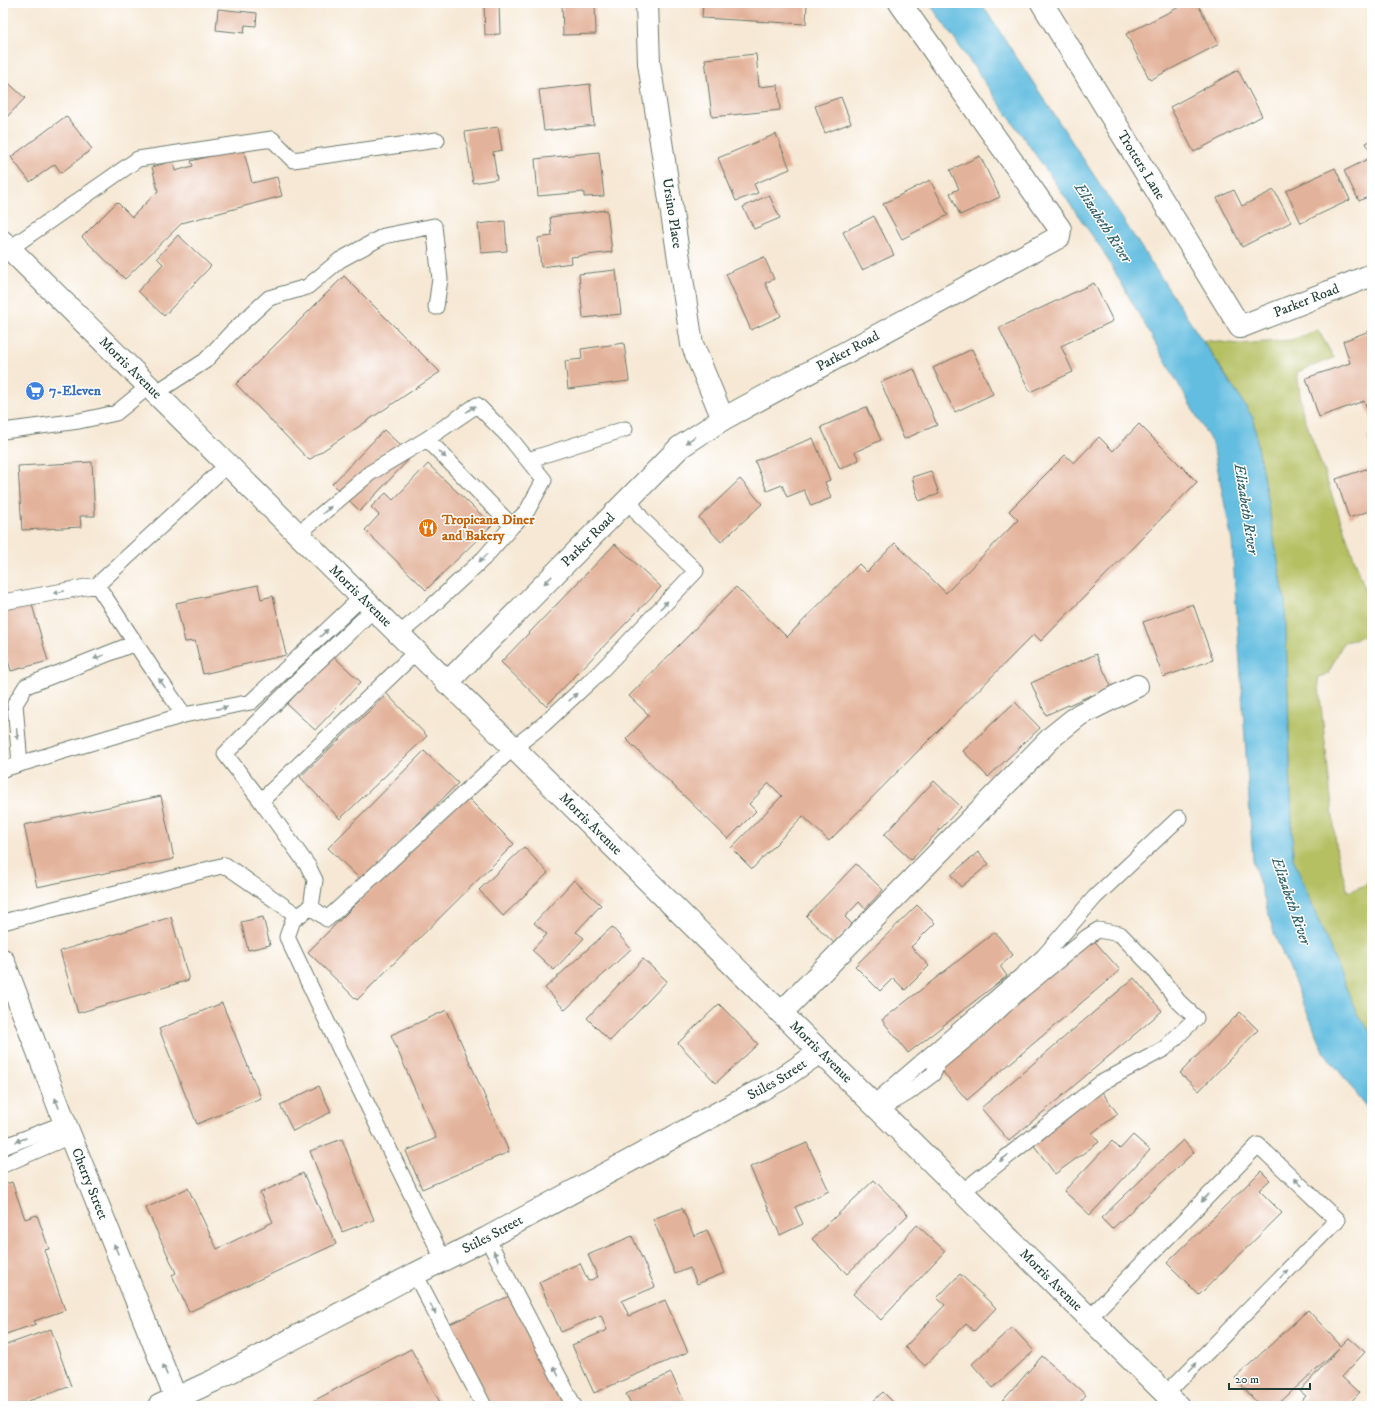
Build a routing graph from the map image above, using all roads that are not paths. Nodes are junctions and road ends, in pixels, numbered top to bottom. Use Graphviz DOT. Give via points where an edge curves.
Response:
graph roads {
  1 [pos="647,3"];
  2 [pos="900,3"];
  3 [pos="1042,3"];
  4 [pos="437,140"];
  5 [pos="6,246"];
  6 [pos="1372,275"];
  7 [pos="436,308"];
  8 [pos="1240,327"];
  9 [pos="151,390"];
  10 [pos="723,418"];
  11 [pos="625,429"];
  12 [pos="3,431"];
  13 [pos="427,439"];
  14 [pos="528,460"];
  15 [pos="227,465"];
  16 [pos="628,499"];
  17 [pos="512,526"];
  18 [pos="297,535"];
  19 [pos="97,585"];
  20 [pos="3,602"];
  21 [pos="367,604"];
  22 [pos="398,635"];
  23 [pos="135,643"];
  24 [pos="416,652"];
  25 [pos="447,683"];
  26 [pos="1137,686"];
  27 [pos="184,715"];
  28 [pos="513,748"];
  29 [pos="20,764"];
  30 [pos="3,769"];
  31 [pos="261,801"];
  32 [pos="1179,818"];
  33 [pos="312,907"];
  34 [pos="298,916"];
  35 [pos="3,922"];
  36 [pos="3,960"];
  37 [pos="7,984"];
  38 [pos="781,1013"];
  39 [pos="820,1052"];
  40 [pos="876,1107"];
  41 [pos="67,1129"];
  42 [pos="3,1147"];
  43 [pos="3,1165"];
  44 [pos="962,1192"];
  45 [pos="487,1238"];
  46 [pos="444,1261"];
  47 [pos="415,1274"];
  48 [pos="1088,1318"];
  49 [pos="1172,1400"];
  50 [pos="172,1403"];
  51 [pos="484,1406"];
  52 [pos="574,1406"];
  1 -- 10 [label="street, Ursino Place" via="649,63 692,344"];
  2 -- 10 [label="street, Parker Road" via="1060,229 1059,237"];
  3 -- 8 [label="street, Trotters Lane"];
  4 -- 5 [label="lane" via="293,160 272,139 138,158"];
  5 -- 9 [label="street, Morris Avenue"];
  6 -- 8 [label="street, Parker Road"];
  7 -- 9 [label="lane" via="440,279 434,226 384,236 340,260 307,287 269,298 205,361"];
  9 -- 12 [label="lane" via="116,413 79,421"];
  9 -- 15 [label="street, Morris Avenue"];
  10 -- 16 [label="street, Parker Road, one-way" via="680,447"];
  11 -- 14 [label="lane"];
  13 -- 14 [label="lane, one-way" via="477,405"];
  13 -- 17 [label="lane, one-way"];
  18 -- 13 [label="lane, one-way" via="370,473"];
  14 -- 17 [label="lane" via="544,480 527,511"];
  15 -- 18 [label="street, Morris Avenue"];
  15 -- 19 [label="lane"];
  16 -- 25 [label="street, Parker Road, one-way"];
  28 -- 16 [label="lane, one-way" via="544,724 599,673 696,571 642,519"];
  17 -- 22 [label="lane, one-way" via="484,558"];
  18 -- 21 [label="street, Morris Avenue"];
  19 -- 20 [label="lane, one-way"];
  19 -- 23 [label="lane"];
  21 -- 22 [label="street, Morris Avenue"];
  27 -- 21 [label="lane, one-way" via="251,702"];
  21 -- 31 [label="lane" via="306,673 225,754"];
  22 -- 24 [label="street, Morris Avenue"];
  27 -- 23 [label="lane, one-way"];
  23 -- 29 [label="lane, one-way" via="26,686 15,704"];
  24 -- 25 [label="street, Morris Avenue"];
  24 -- 31 [label="lane"];
  25 -- 28 [label="street, Morris Avenue"];
  26 -- 38 [label="street" via="1079,715 1054,736"];
  27 -- 29 [label="lane"];
  28 -- 33 [label="lane" via="327,919"];
  28 -- 38 [label="street, Morris Avenue"];
  29 -- 30 [label="lane"];
  31 -- 33 [label="lane" via="308,866 315,880"];
  32 -- 40 [label="lane" via="1095,897 1043,958"];
  33 -- 34 [label="lane"];
  34 -- 35 [label="lane" via="225,865"];
  34 -- 46 [label="lane" via="293,920 287,937"];
  36 -- 37 [label="street, Cherry Street"];
  41 -- 37 [label="street, Cherry Street, one-way"];
  38 -- 39 [label="street, Morris Avenue"];
  39 -- 40 [label="street, Morris Avenue"];
  39 -- 45 [label="street, Stiles Street" via="781,1079"];
  40 -- 44 [label="street, Morris Avenue"];
  40 -- 44 [label="lane, one-way" via="908,1093 932,1074 938,1063 1087,937 1098,930 1120,934 1196,1018 1164,1049 1101,1083"];
  41 -- 42 [label="lane, one-way"];
  41 -- 43 [label="lane"];
  50 -- 41 [label="street, Cherry Street, one-way"];
  44 -- 48 [label="street, Morris Avenue"];
  45 -- 46 [label="street, Stiles Street"];
  52 -- 45 [label="lane, one-way"];
  46 -- 47 [label="street, Stiles Street"];
  47 -- 50 [label="street, Stiles Street"];
  47 -- 51 [label="lane, one-way"];
  48 -- 49 [label="street, Morris Avenue"];
  49 -- 48 [label="lane, one-way" via="1337,1220 1258,1145"];
}
